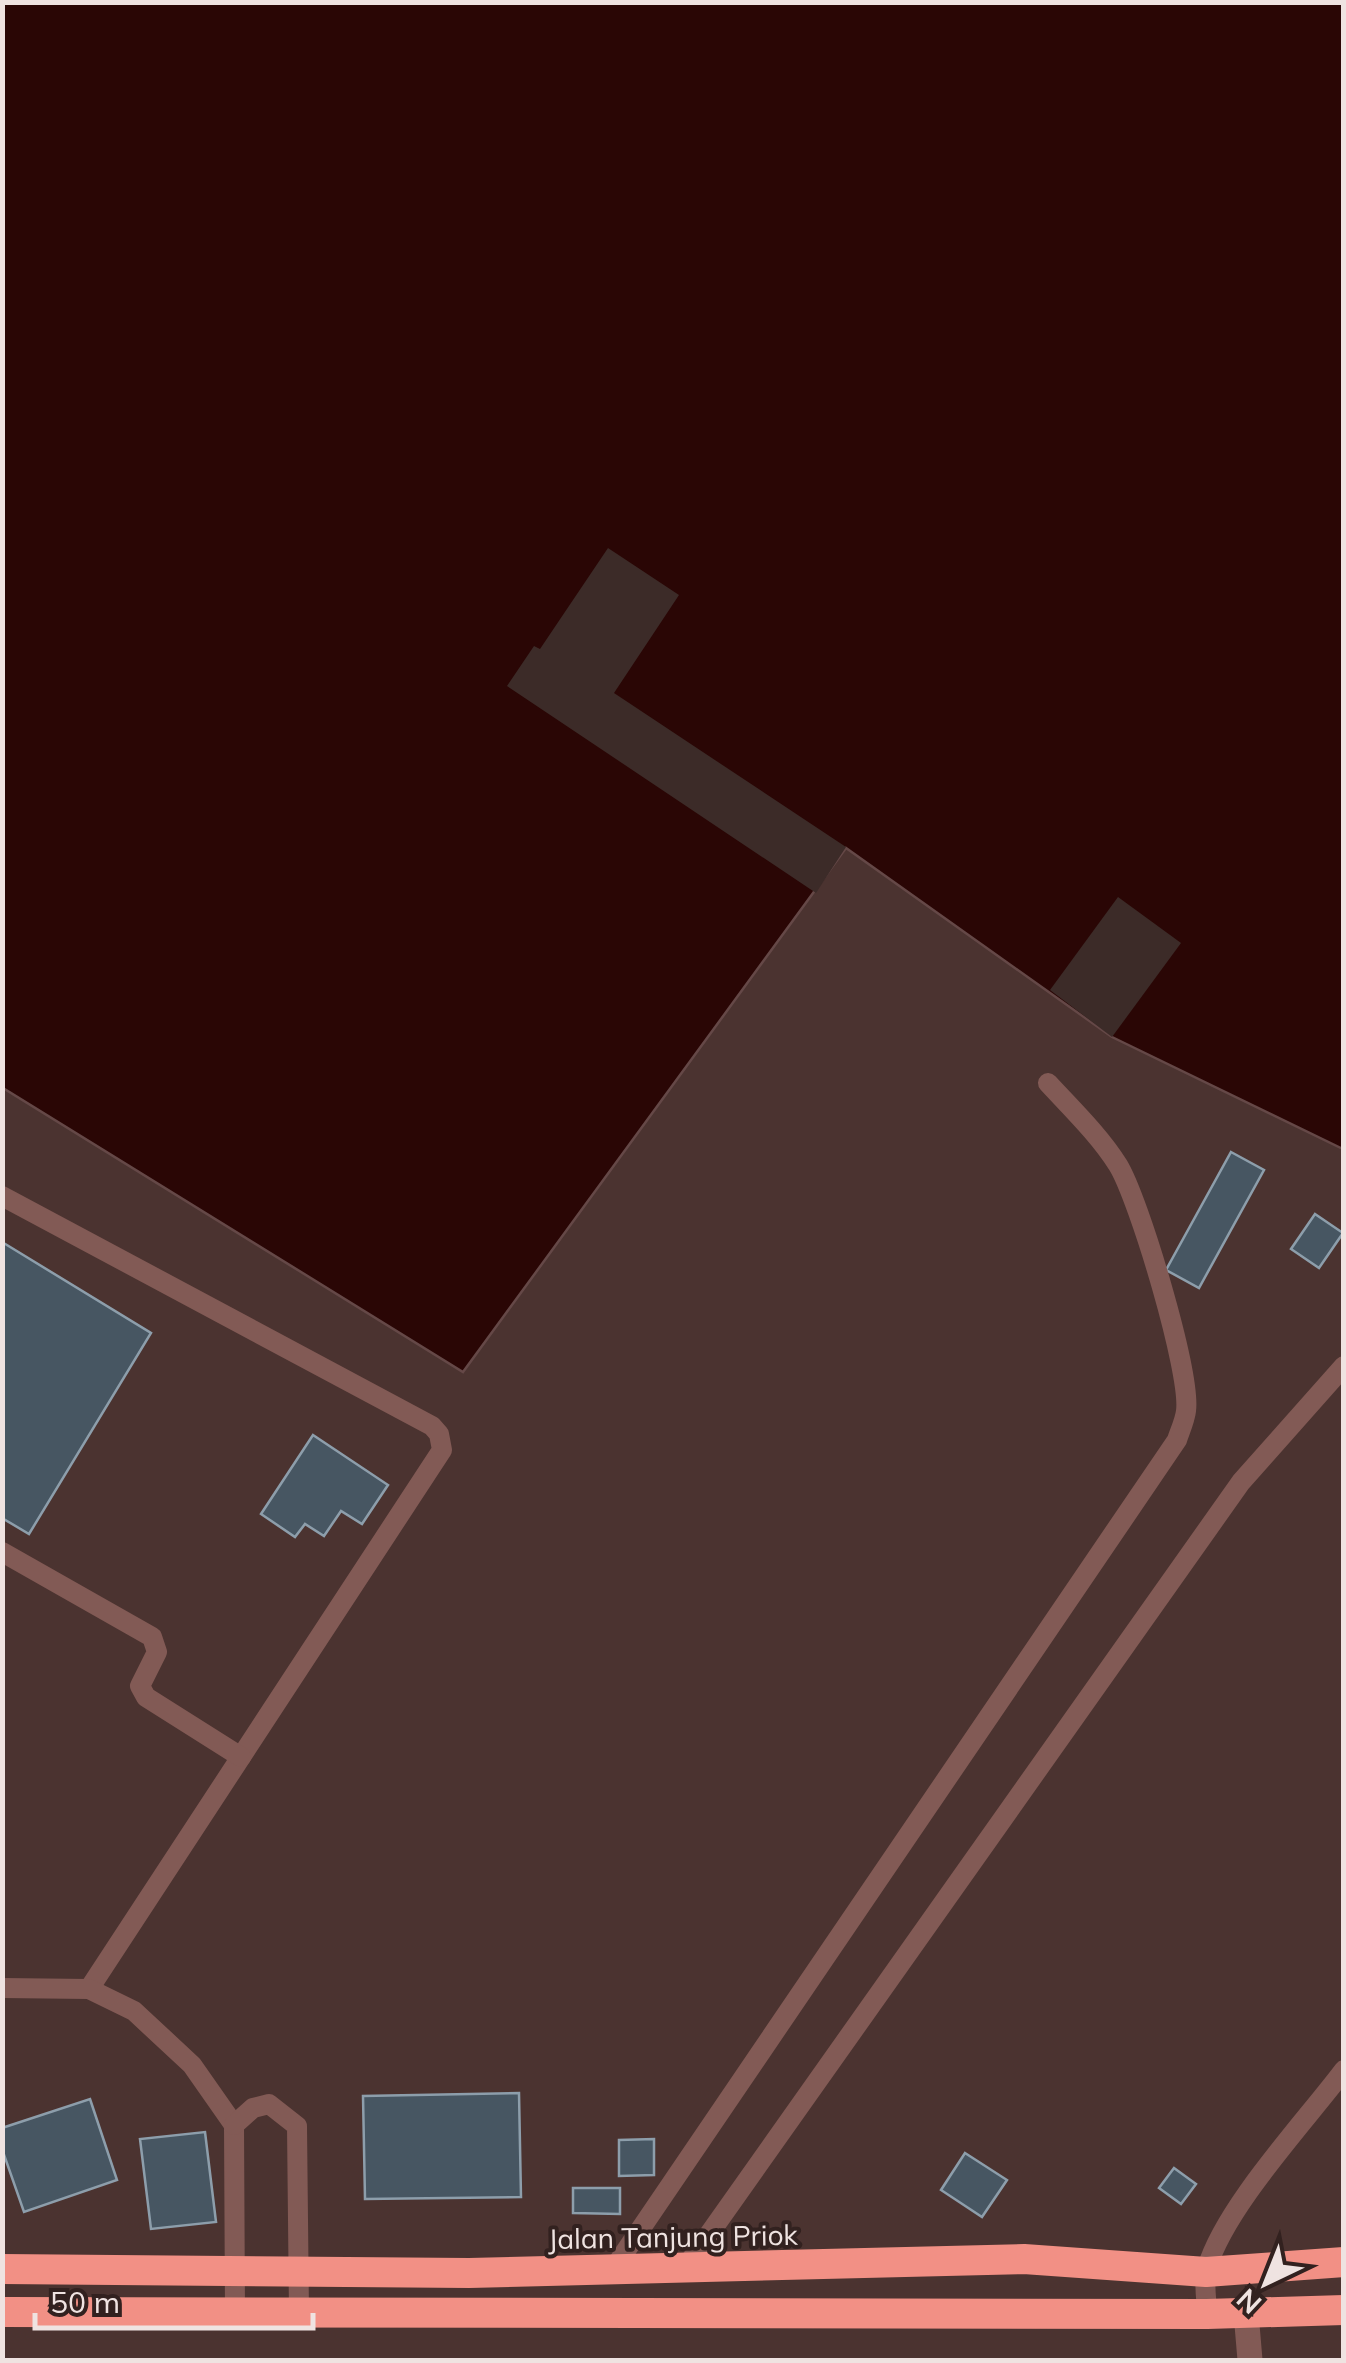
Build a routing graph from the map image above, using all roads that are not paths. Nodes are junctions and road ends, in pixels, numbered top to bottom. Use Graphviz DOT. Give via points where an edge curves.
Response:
graph roads {
  1 [pos="1048,1083"];
  2 [pos="2,1196"];
  3 [pos="1344,1366"];
  4 [pos="2,1552"];
  5 [pos="241,1757"];
  6 [pos="2,1988"];
  7 [pos="89,1990"];
  8 [pos="1344,2070"];
  9 [pos="234,2125"];
  10 [pos="1344,2262"];
  11 [pos="2,2268"];
  12 [pos="299,2270"];
  13 [pos="233,2271"];
  14 [pos="612,2271"];
  15 [pos="684,2271"];
  16 [pos="1206,2272"];
  17 [pos="1344,2310"];
  18 [pos="2,2312"];
  19 [pos="298,2313"];
  20 [pos="1246,2313"];
  21 [pos="234,2314"];
  22 [pos="1207,2314"];
  23 [pos="1250,2360"];
  1 -- 14 [label="lane" via="1098,1136 1136,1206 1184,1374 1186,1411 1177,1440"];
  2 -- 5 [label="lane" via="439,1434 442,1450"];
  3 -- 15 [label="lane" via="1241,1482"];
  4 -- 5 [label="lane" via="152,1637 157,1652 140,1686 146,1697"];
  5 -- 7 [label="lane"];
  6 -- 7 [label="lane"];
  7 -- 9 [label="lane" via="134,2011 165,2036"];
  8 -- 16 [label="lane" via="1232,2219"];
  9 -- 12 [label="lane" via="269,2104 296,2126"];
  9 -- 13 [label="lane"];
  10 -- 16 [label="highway, Jalan Tanjung Priok"];
  11 -- 13 [label="highway, Jalan Tanjung Priok"];
  12 -- 13 [label="highway, Jalan Tanjung Priok"];
  12 -- 14 [label="highway, Jalan Tanjung Priok"];
  12 -- 19 [label="lane"];
  13 -- 21 [label="lane"];
  14 -- 15 [label="highway, Jalan Tanjung Priok"];
  15 -- 16 [label="highway, Jalan Tanjung Priok" via="1024,2259"];
  16 -- 22 [label="lane"];
  17 -- 20 [label="highway"];
  18 -- 21 [label="highway"];
  19 -- 21 [label="highway"];
  19 -- 22 [label="highway"];
  20 -- 22 [label="highway"];
  20 -- 23 [label="street"];
}
